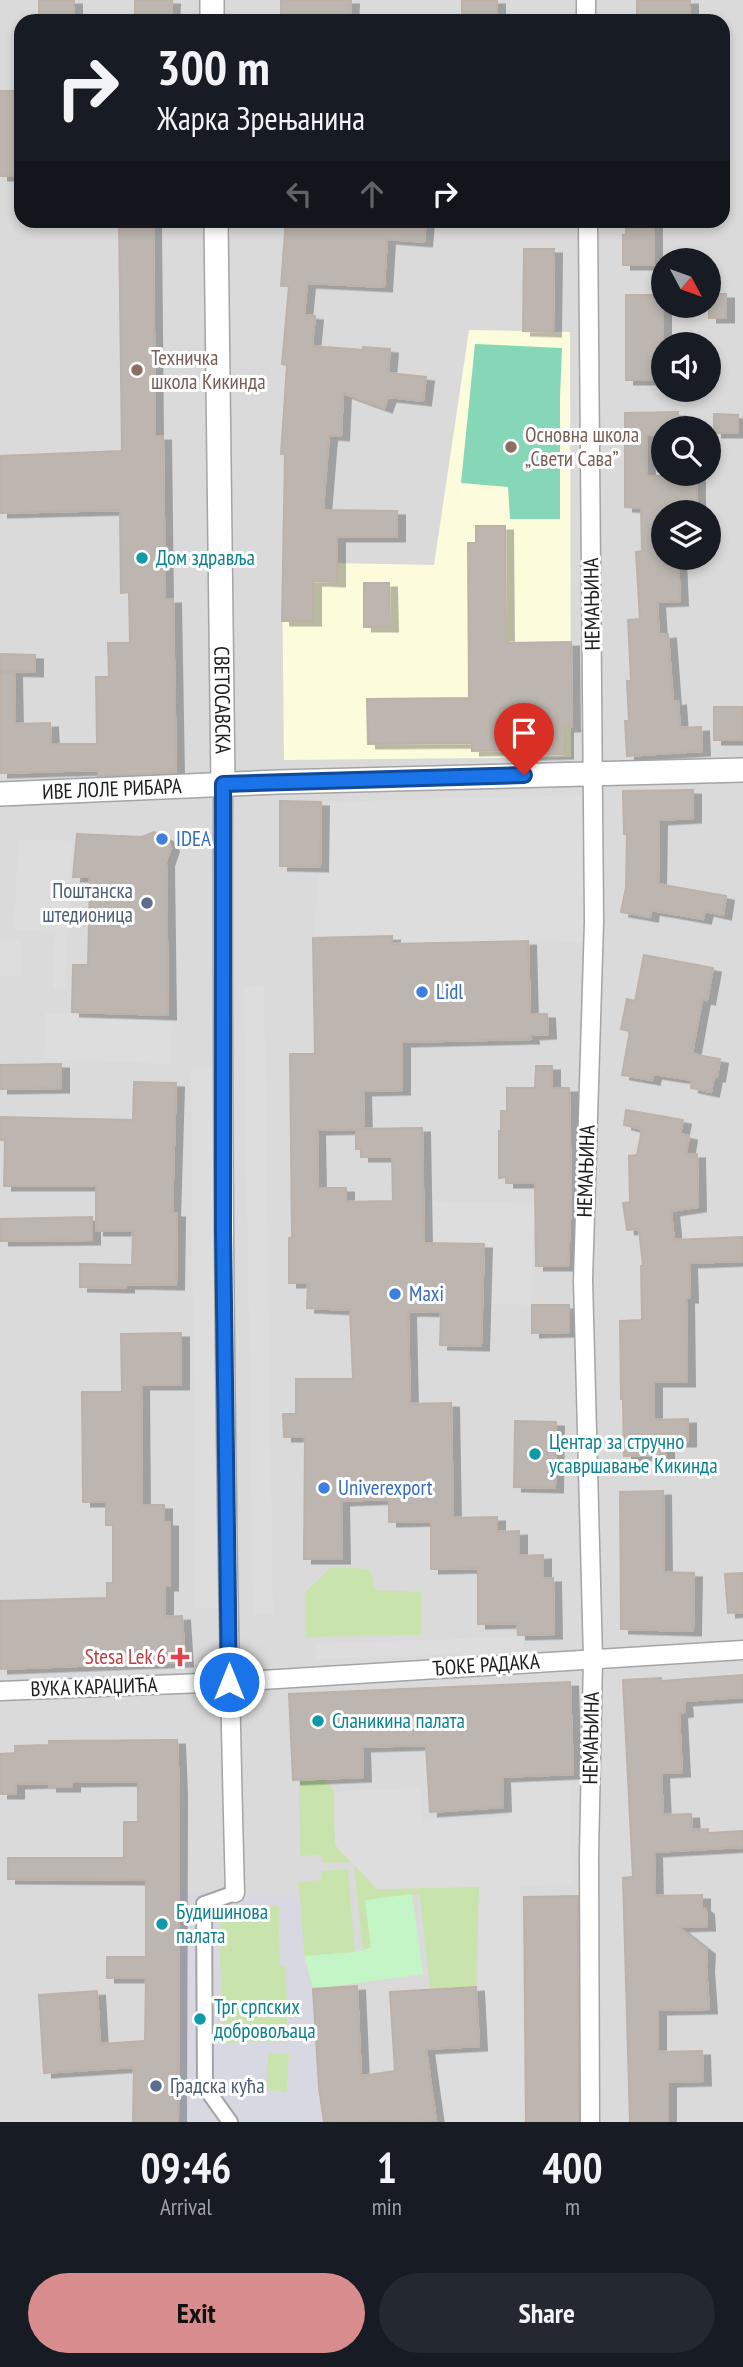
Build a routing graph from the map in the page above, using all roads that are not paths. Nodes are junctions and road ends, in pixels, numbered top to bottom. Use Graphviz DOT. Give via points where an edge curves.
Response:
graph roads {
  1 [pos="216,228"];
  2 [pos="588,228"];
  3 [pos="743,770"];
  4 [pos="594,773"];
  5 [pos="223,784"];
  6 [pos="0,794"];
  7 [pos="743,1650"];
  8 [pos="593,1658"];
  9 [pos="229,1682"];
  10 [pos="0,1690"];
  11 [pos="235,1893"];
  12 [pos="230,2122"];
  13 [pos="590,2122"];
  1 -- 5 [label="street, СВЕТОСАВСКА"];
  2 -- 4 [label="street, НЕМАЊИНА"];
  3 -- 4 [label="street, ИВЕ ЛОЛЕ РИБАРА"];
  4 -- 5 [label="street, ИВЕ ЛОЛЕ РИБАРА"];
  4 -- 8 [label="street, НЕМАЊИНА" via="583,1280"];
  5 -- 6 [label="street, ИВЕ ЛОЛЕ РИБАРА"];
  5 -- 9 [label="street, СВЕТОСАВСКА"];
  7 -- 8 [label="street, ЂОКЕ РАДАКА"];
  8 -- 9 [label="street, ЂОКЕ РАДАКА"];
  8 -- 13 [label="street, НЕМАЊИНА"];
  9 -- 10 [label="street, ВУКА КАРАЏИЋА"];
  9 -- 11 [label="street"];
  11 -- 12 [label="street" via="204,1904 205,2087"];
}
